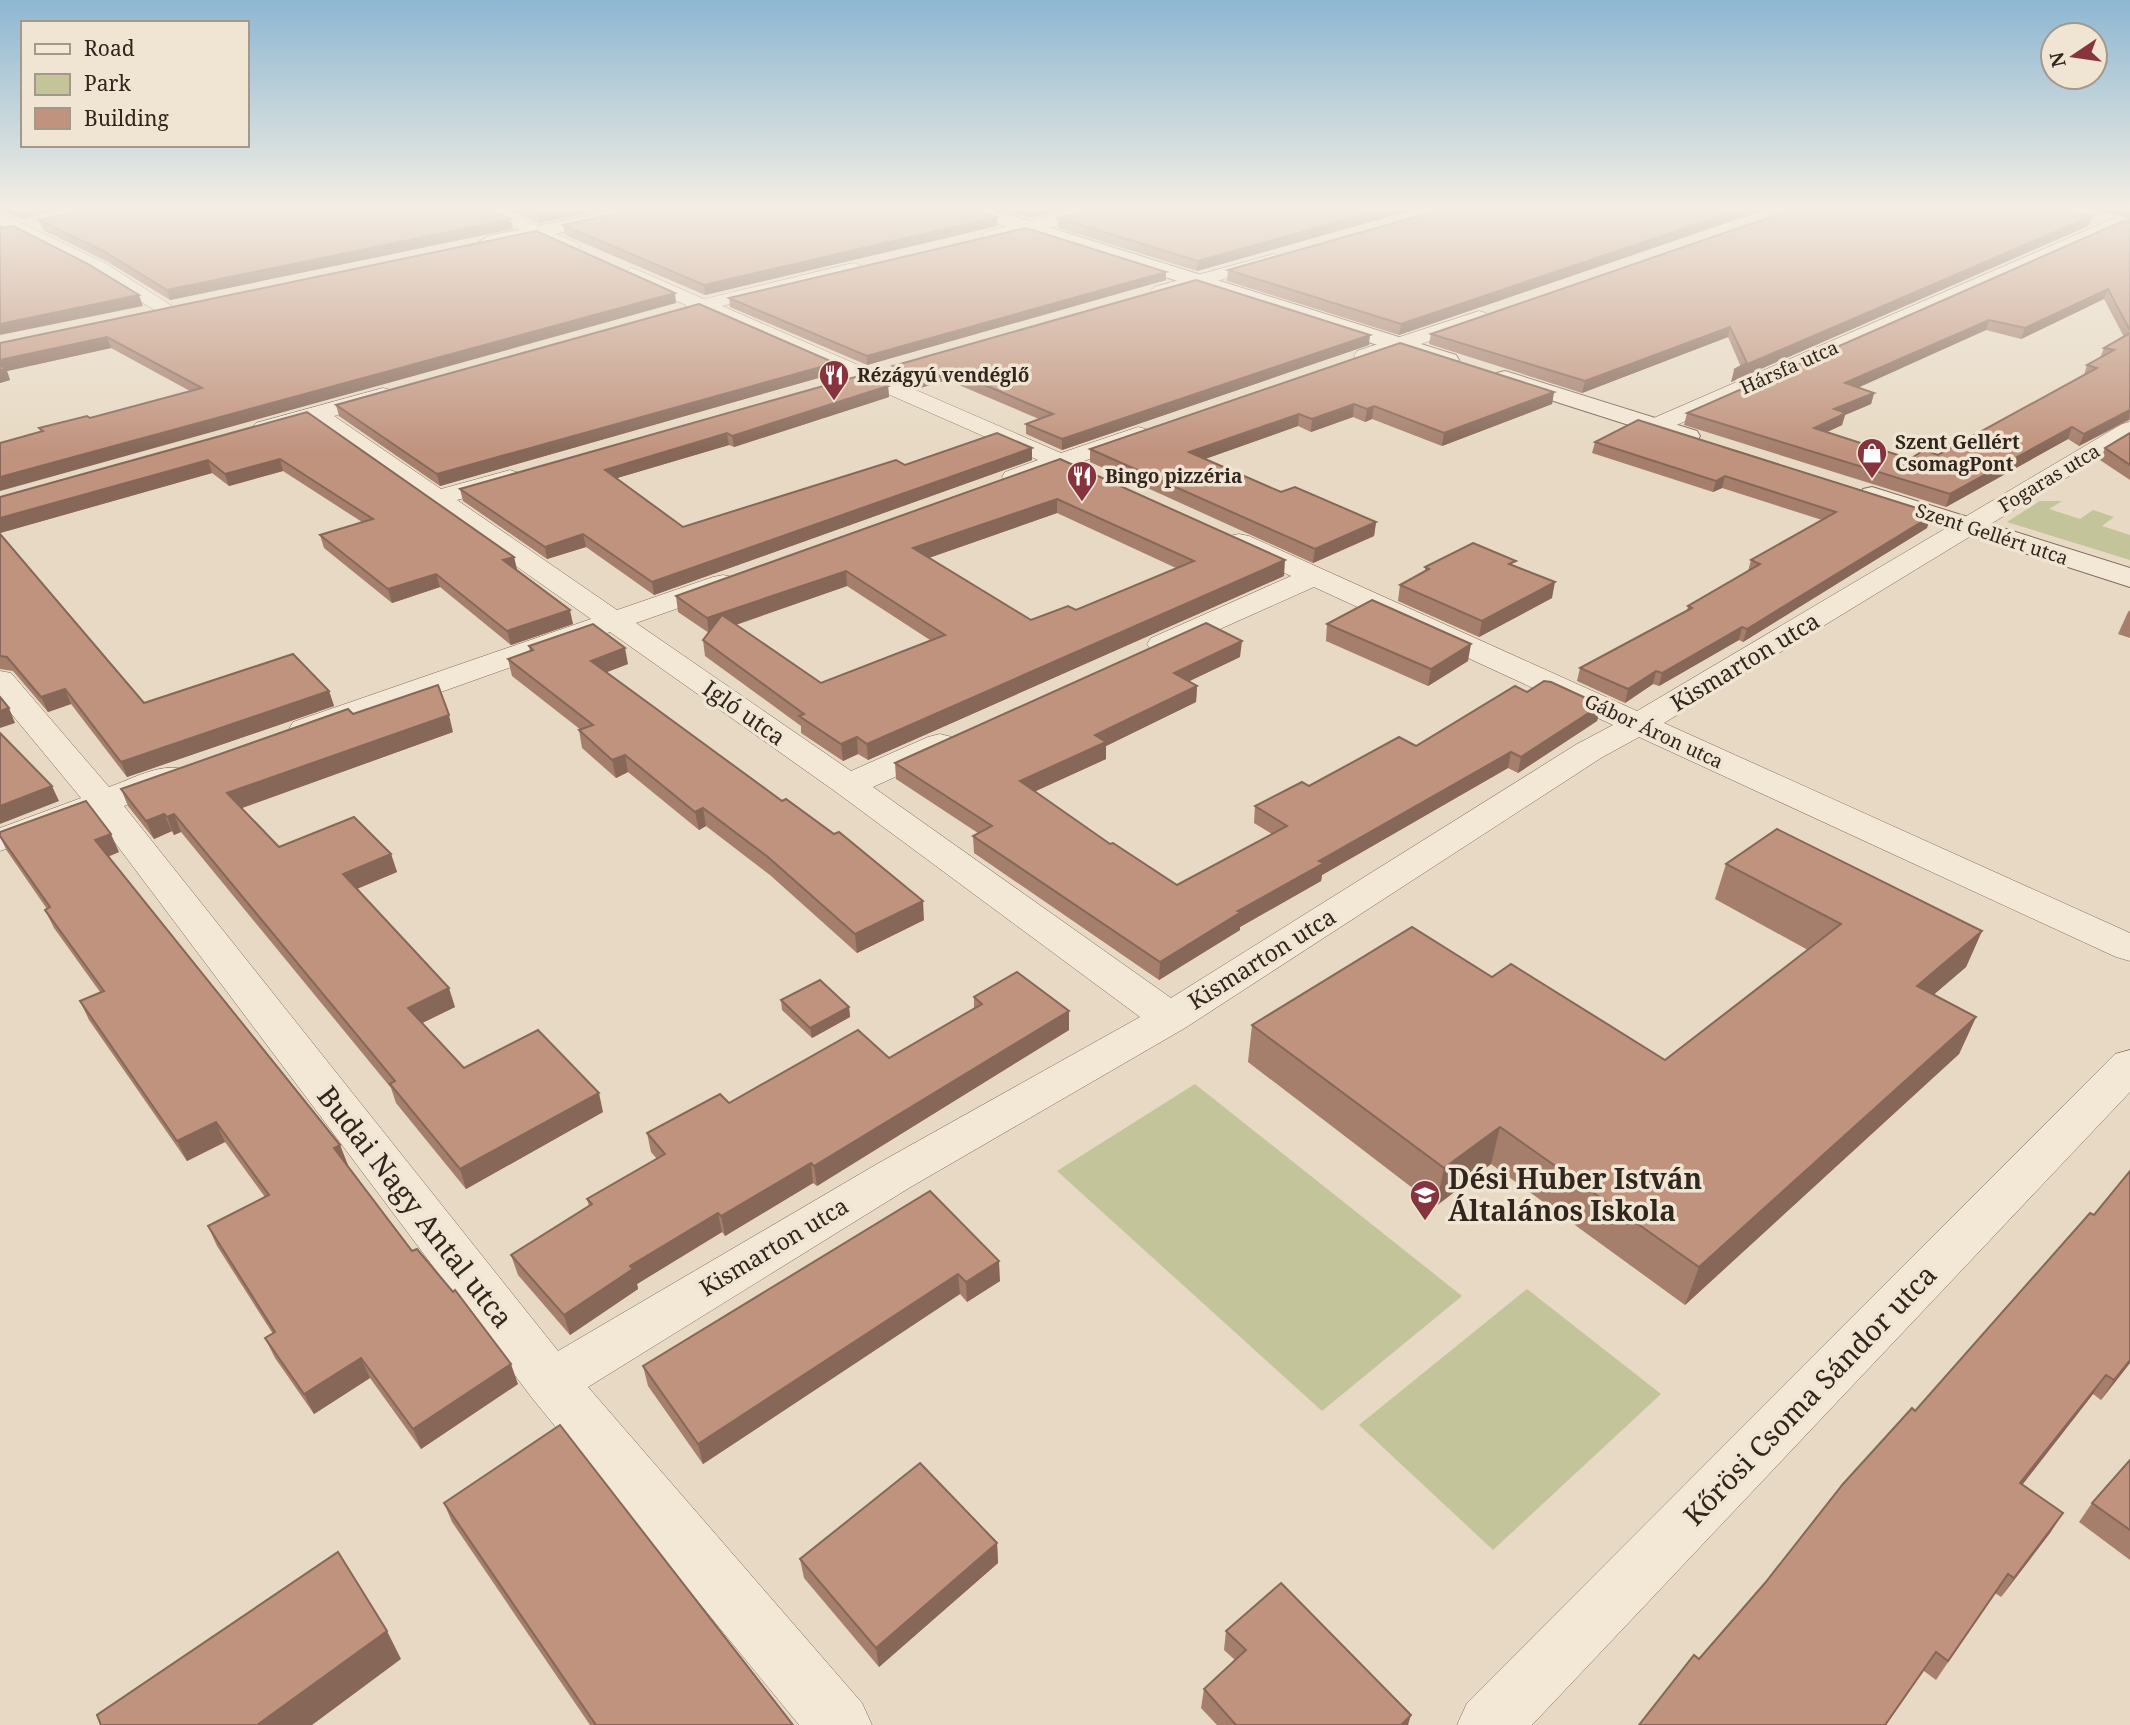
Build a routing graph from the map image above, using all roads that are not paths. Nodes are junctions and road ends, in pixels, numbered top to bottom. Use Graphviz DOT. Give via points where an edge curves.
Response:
graph roads {
  1 [pos="142,290"];
  2 [pos="668,290"];
  3 [pos="763,290"];
  4 [pos="1164,290"];
  5 [pos="1228,290"];
  6 [pos="1970,290"];
  7 [pos="1140,297"];
  8 [pos="701,305"];
  9 [pos="175,308"];
  10 [pos="1497,311"];
  11 [pos="673,313"];
  12 [pos="142,315"];
  13 [pos="1399,345"];
  14 [pos="901,365"];
  15 [pos="1341,365"];
  16 [pos="1463,365"];
  17 [pos="1489,373"];
  18 [pos="864,376"];
  19 [pos="828,386"];
  20 [pos="407,388"];
  21 [pos="316,414"];
  22 [pos="1655,426"];
  23 [pos="1159,427"];
  24 [pos="2130,429"];
  25 [pos="250,432"];
  26 [pos="1707,442"];
  27 [pos="1061,461"];
  28 [pos="528,472"];
  29 [pos="1099,478"];
  30 [pos="989,487"];
  31 [pos="1850,488"];
  32 [pos="437,498"];
  33 [pos="1968,526"];
  34 [pos="1213,530"];
  35 [pos="742,576"];
  36 [pos="1314,576"];
  37 [pos="2130,578"];
  38 [pos="612,622"];
  39 [pos="1139,654"];
  40 [pos="0,680"];
  41 [pos="1639,724"];
  42 [pos="962,734"];
  43 [pos="285,736"];
  44 [pos="193,768"];
  45 [pos="848,785"];
  46 [pos="101,800"];
  47 [pos="0,840"];
  48 [pos="2130,948"];
  49 [pos="1170,1018"];
  50 [pos="2130,1065"];
  51 [pos="551,1382"];
  52 [pos="840,1725"];
  53 [pos="1489,1725"];
  1 -- 9 [label="street"];
  2 -- 8 [label="street"];
  3 -- 8 [label="street"];
  4 -- 7 [label="street"];
  5 -- 13 [label="street"];
  6 -- 22 [label="street, Hársfa utca"];
  8 -- 11 [label="street"];
  8 -- 18 [label="street"];
  9 -- 12 [label="street"];
  10 -- 13 [label="street"];
  13 -- 15 [label="street"];
  13 -- 16 [label="street"];
  14 -- 18 [label="street"];
  17 -- 22 [label="street"];
  18 -- 19 [label="street"];
  18 -- 27 [label="street"];
  20 -- 21 [label="street"];
  21 -- 25 [label="street"];
  21 -- 32 [label="street, Igló utca"];
  22 -- 26 [label="street"];
  23 -- 27 [label="street"];
  24 -- 33 [label="street, Fogaras utca"];
  27 -- 29 [label="street"];
  27 -- 30 [label="street"];
  28 -- 32 [label="street"];
  31 -- 33 [label="street, Szent Gellért utca"];
  32 -- 38 [label="street, Igló utca"];
  33 -- 37 [label="street, Szent Gellért utca"];
  33 -- 41 [label="street, Kismarton utca"];
  34 -- 36 [label="street, Gábor Áron utca"];
  35 -- 38 [label="street"];
  36 -- 39 [label="street"];
  36 -- 41 [label="street, Gábor Áron utca"];
  38 -- 43 [label="street"];
  38 -- 45 [label="street, Igló utca"];
  40 -- 46 [label="street, Budai Nagy Antal utca"];
  41 -- 48 [label="street, Gábor Áron utca"];
  41 -- 49 [label="street, Kismarton utca" via="1588,751"];
  42 -- 45 [label="street"];
  44 -- 46 [label="street"];
  45 -- 49 [label="street, Igló utca"];
  46 -- 47 [label="street"];
  46 -- 51 [label="street, Budai Nagy Antal utca"];
  49 -- 51 [label="street, Kismarton utca" via="893,1176"];
  50 -- 53 [label="street, Kőrösi Csoma Sándor utca"];
  51 -- 52 [label="street, Budai Nagy Antal utca"];
}
